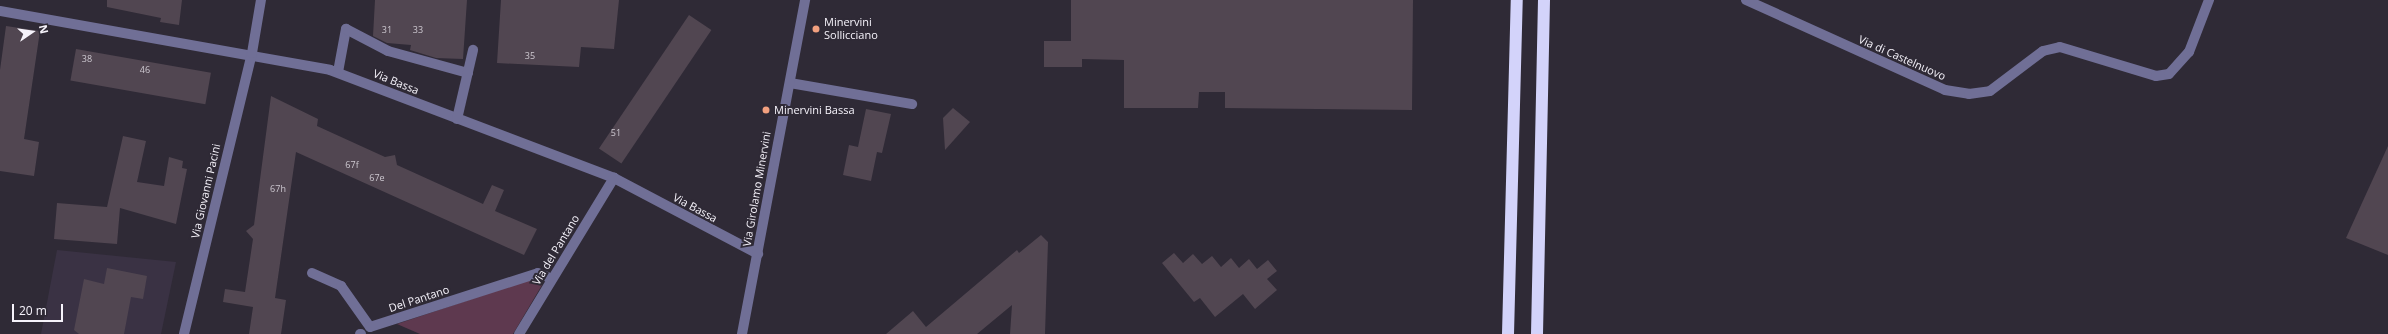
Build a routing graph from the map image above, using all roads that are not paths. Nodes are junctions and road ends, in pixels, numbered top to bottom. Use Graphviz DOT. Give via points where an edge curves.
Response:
graph roads {
  1 [pos="261,0"];
  2 [pos="805,0"];
  3 [pos="1517,0"];
  4 [pos="1544,0"];
  5 [pos="1746,0"];
  6 [pos="2209,0"];
  7 [pos="0,11"];
  8 [pos="473,50"];
  9 [pos="252,53"];
  10 [pos="338,72"];
  11 [pos="468,73"];
  12 [pos="790,83"];
  13 [pos="912,104"];
  14 [pos="457,119"];
  15 [pos="614,178"];
  16 [pos="758,254"];
  17 [pos="312,273"];
  18 [pos="552,279"];
  19 [pos="184,334"];
  20 [pos="519,334"];
  21 [pos="742,334"];
  22 [pos="1508,334"];
  23 [pos="1537,334"];
  1 -- 9 [label="street, Via Giovanni Pacini"];
  2 -- 12 [label="street, Via Girolamo Minervini"];
  3 -- 22 [label="highway"];
  4 -- 23 [label="highway"];
  5 -- 6 [label="street, Via di Castelnuovo" via="1944,90 1970,94 1990,91 2043,51 2060,47 2156,76 2169,74 2189,52"];
  7 -- 9 [label="street, Via Bassa"];
  8 -- 11 [label="street"];
  9 -- 10 [label="street, Via Bassa"];
  9 -- 19 [label="street, Via Giovanni Pacini"];
  10 -- 11 [label="street" via="346,29 388,51"];
  10 -- 14 [label="street, Via Bassa"];
  11 -- 14 [label="street"];
  12 -- 13 [label="street"];
  12 -- 16 [label="street, Via Girolamo Minervini"];
  14 -- 15 [label="street, Via Bassa"];
  15 -- 16 [label="street, Via Bassa"];
  15 -- 18 [label="street, Via del Pantano"];
  16 -- 21 [label="street, Via Girolamo Minervini"];
  17 -- 18 [label="street, Del Pantano" via="341,286 370,327 538,273"];
  18 -- 20 [label="street, Via del Pantano"];
}
